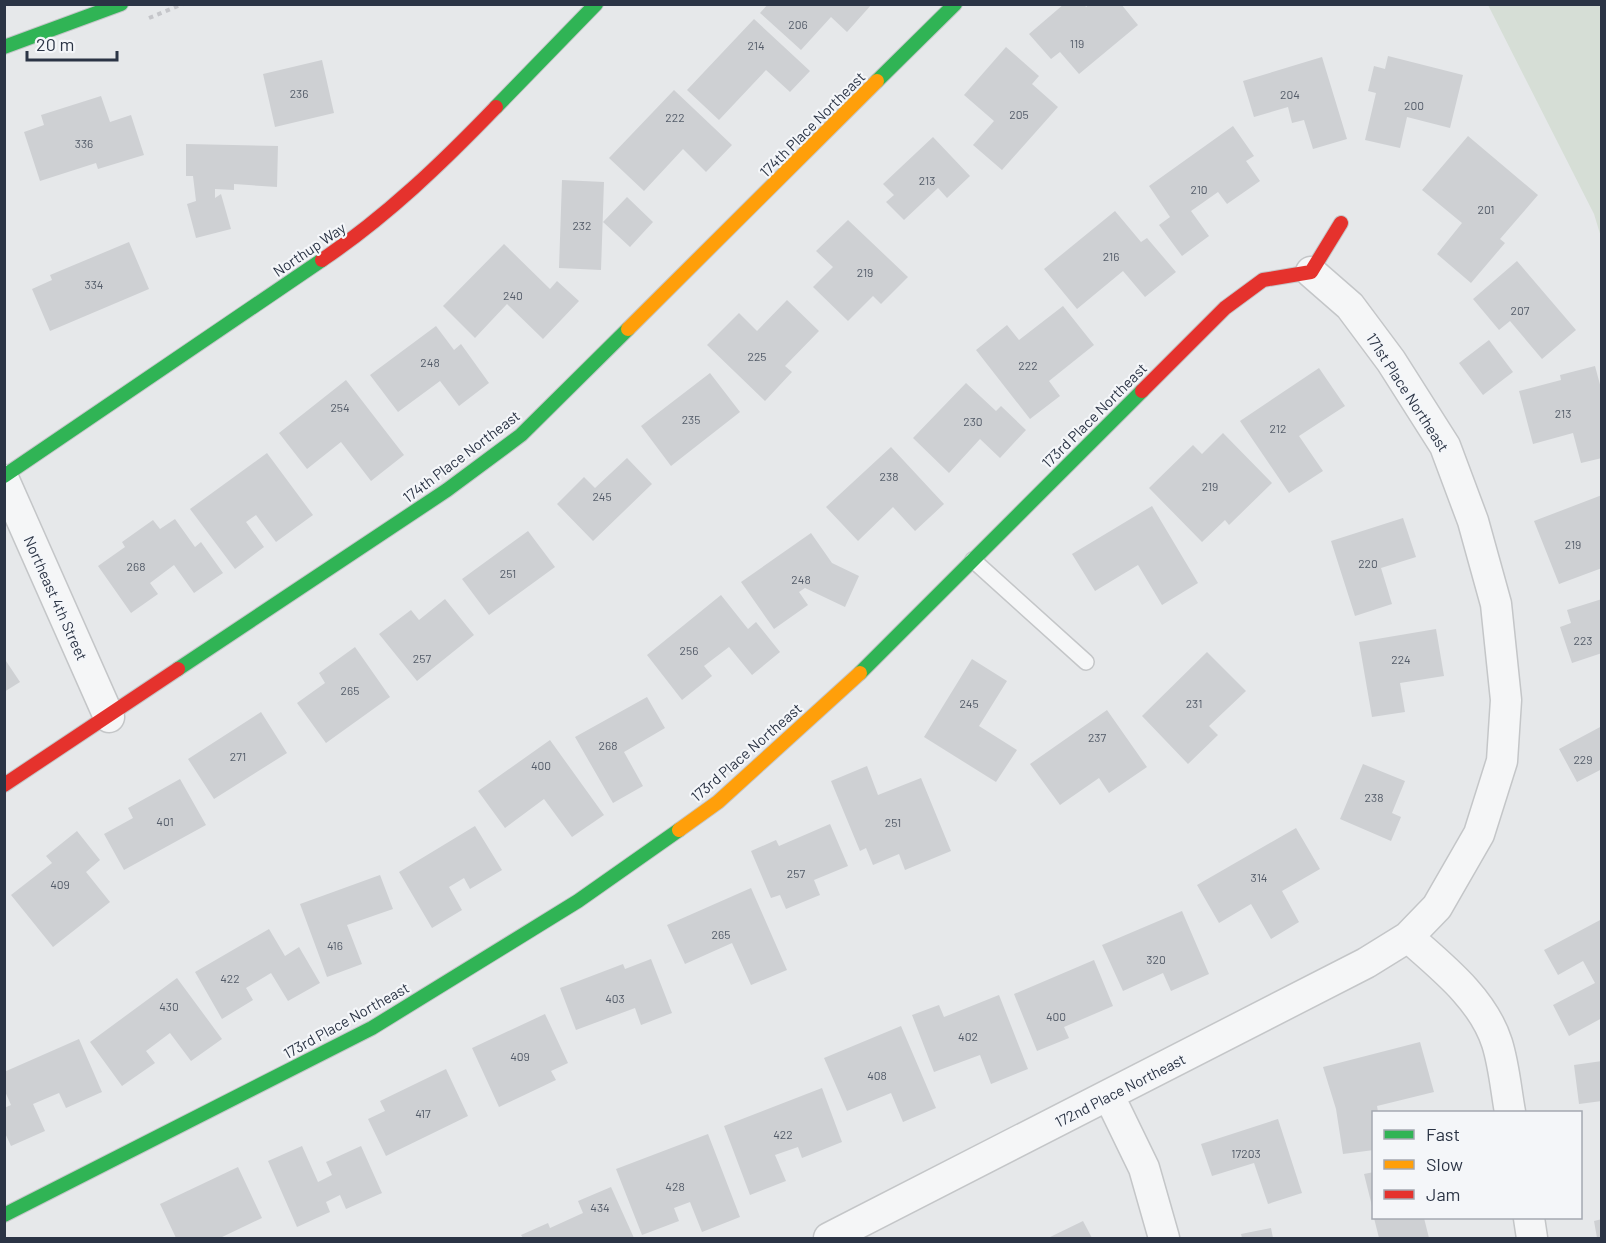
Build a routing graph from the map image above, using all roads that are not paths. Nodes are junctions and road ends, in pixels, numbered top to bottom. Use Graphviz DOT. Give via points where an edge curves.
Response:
graph roads {
  1 [pos="121,4"];
  2 [pos="596,4"];
  3 [pos="955,4"];
  4 [pos="4,47"];
  5 [pos="1341,224"];
  6 [pos="1311,272"];
  7 [pos="4,452"];
  8 [pos="10,474"];
  9 [pos="973,560"];
  10 [pos="1086,662"];
  11 [pos="109,717"];
  12 [pos="4,785"];
  13 [pos="1408,937"];
  14 [pos="1108,1096"];
  15 [pos="1510,1111"];
  16 [pos="4,1215"];
  17 [pos="1529,1219"];
  18 [pos="829,1239"];
  19 [pos="1164,1239"];
  20 [pos="1532,1239"];
  1 -- 4 [label="street"];
  2 -- 8 [label="street, Northup Way" via="436,169 360,234"];
  3 -- 11 [label="street, 174th Place Northeast" via="521,435 447,490"];
  5 -- 6 [label="street"];
  6 -- 9 [label="street, 173rd Place Northeast" via="1263,280 1225,308"];
  6 -- 13 [label="street, 171st Place Northeast" via="1350,306 1391,360 1445,446 1473,521 1496,604 1506,700 1502,761 1479,834 1437,907"];
  7 -- 8 [label="lane"];
  8 -- 11 [label="street, Northeast 4th Street"];
  9 -- 10 [label="lane"];
  9 -- 16 [label="street, 173rd Place Northeast" via="848,684 718,802 578,901 372,1028"];
  11 -- 12 [label="street, 174th Place Northeast"];
  13 -- 14 [label="street, 172nd Place Northeast" via="1366,963"];
  13 -- 15 [label="street" via="1476,1003 1497,1043"];
  14 -- 18 [label="street, 172nd Place Northeast"];
  14 -- 19 [label="street" via="1144,1168"];
  17 -- 20 [label="street"];
}
